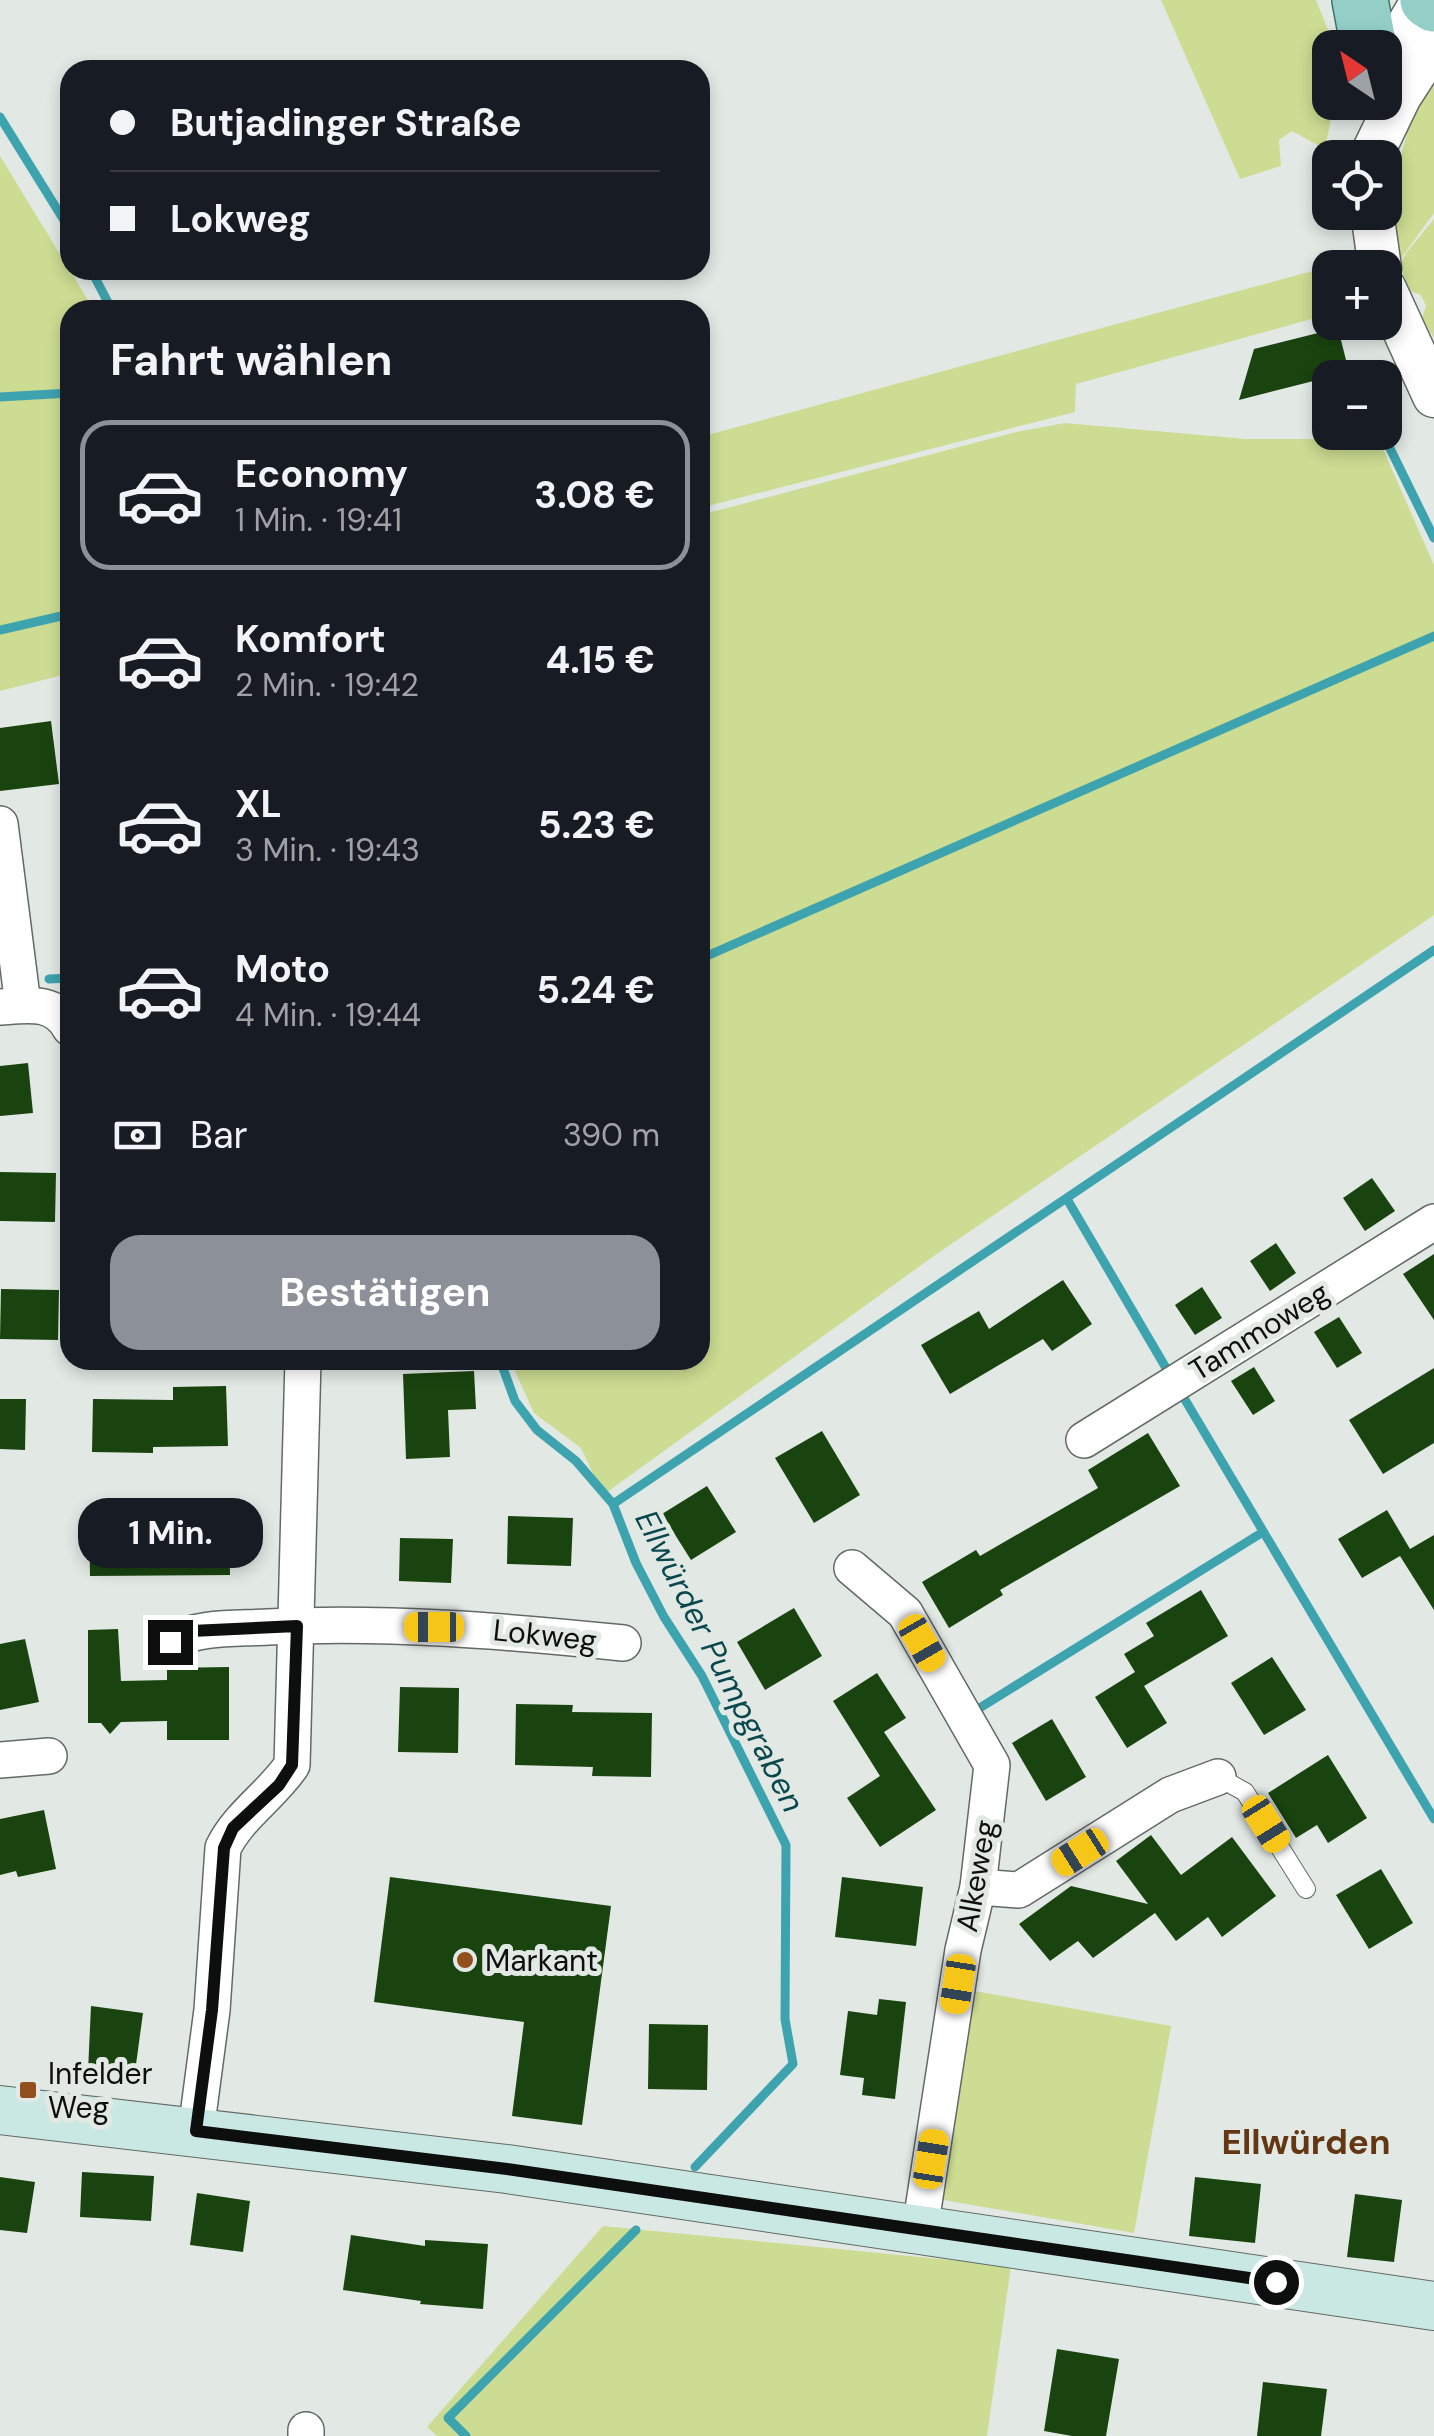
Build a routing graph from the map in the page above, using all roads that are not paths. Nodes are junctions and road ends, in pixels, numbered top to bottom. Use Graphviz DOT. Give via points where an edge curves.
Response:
graph roads {
  1 [pos="1360,0"];
  2 [pos="1425,0"];
  3 [pos="1434,4"];
  4 [pos="1366,30"];
  5 [pos="1402,36"];
  6 [pos="1434,43"];
  7 [pos="1379,140"];
  8 [pos="1402,326"];
  9 [pos="1434,396"];
  10 [pos="0,824"];
  11 [pos="12,1006"];
  12 [pos="60,1015"];
  13 [pos="1434,1222"];
  14 [pos="303,1370"];
  15 [pos="1084,1440"];
  16 [pos="852,1568"];
  17 [pos="297,1626"];
  18 [pos="170,1642"];
  19 [pos="623,1643"];
  20 [pos="49,1756"];
  21 [pos="0,1760"];
  22 [pos="1218,1777"];
  23 [pos="978,1888"];
  24 [pos="1306,1889"];
  25 [pos="0,2110"];
  26 [pos="196,2131"];
  27 [pos="920,2228"];
  28 [pos="1434,2306"];
  1 -- 4 [label="main road"];
  2 -- 3 [label="main road"];
  2 -- 5 [label="street"];
  6 -- 7 [label="street"];
  8 -- 9 [label="street"];
  10 -- 11 [label="street"];
  11 -- 12 [label="street" via="48,1006"];
  13 -- 15 [label="street, Tammoweg"];
  14 -- 17 [label="street"];
  16 -- 23 [label="street, Alkeweg" via="904,1613 992,1765"];
  17 -- 18 [label="street, Lokweg" via="191,1631"];
  17 -- 19 [label="street, Lokweg" via="468,1627"];
  17 -- 26 [label="street" via="292,1765 233,1828 224,1848"];
  20 -- 21 [label="street"];
  22 -- 23 [label="street" via="1170,1795 1019,1890"];
  22 -- 24 [label="lane" via="1246,1792"];
  23 -- 27 [label="street, Alkeweg"];
  25 -- 26 [label="main road"];
  26 -- 27 [label="main road"];
  27 -- 28 [label="main road"];
}
